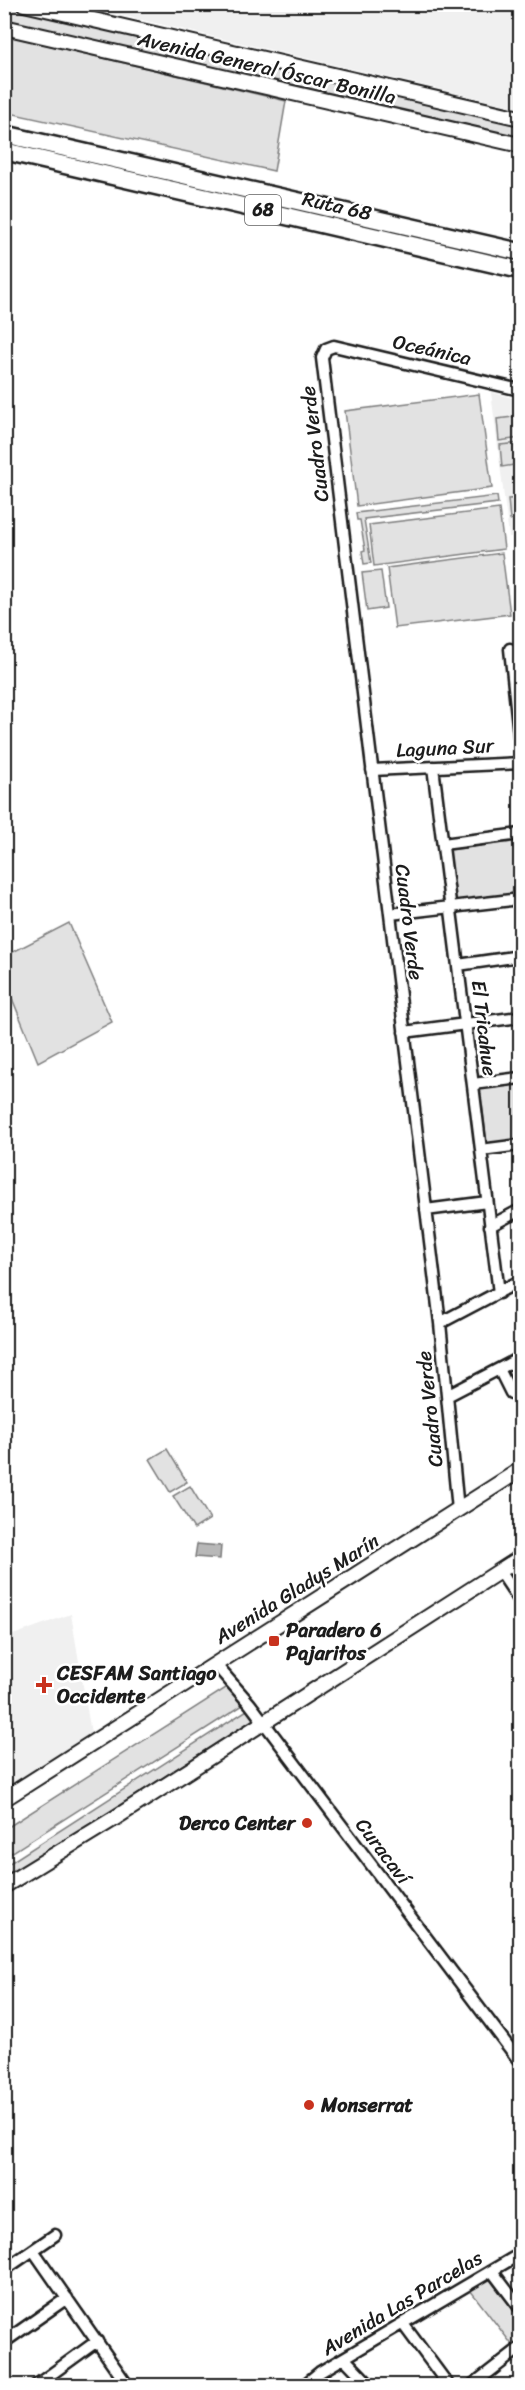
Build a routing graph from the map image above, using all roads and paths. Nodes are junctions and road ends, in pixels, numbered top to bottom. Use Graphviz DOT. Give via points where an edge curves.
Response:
graph roads {
  1 [pos="24,4"];
  2 [pos="4,27"];
  3 [pos="520,118"];
  4 [pos="10,134"];
  5 [pos="520,146"];
  6 [pos="4,151"];
  7 [pos="520,252"];
  8 [pos="520,270"];
  9 [pos="334,346"];
  10 [pos="520,390"];
  11 [pos="510,649"];
  12 [pos="520,744"];
  13 [pos="520,763"];
  14 [pos="433,767"];
  15 [pos="372,770"];
  16 [pos="520,834"];
  17 [pos="442,844"];
  18 [pos="520,898"];
  19 [pos="450,907"];
  20 [pos="390,914"];
  21 [pos="520,956"];
  22 [pos="458,965"];
  23 [pos="520,1017"];
  24 [pos="465,1024"];
  25 [pos="404,1032"];
  26 [pos="520,1078"];
  27 [pos="472,1084"];
  28 [pos="520,1145"];
  29 [pos="481,1150"];
  30 [pos="487,1202"];
  31 [pos="426,1210"];
  32 [pos="520,1210"];
  33 [pos="490,1226"];
  34 [pos="520,1281"];
  35 [pos="499,1293"];
  36 [pos="440,1323"];
  37 [pos="520,1358"];
  38 [pos="499,1369"];
  39 [pos="520,1388"];
  40 [pos="447,1396"];
  41 [pos="520,1470"];
  42 [pos="458,1510"];
  43 [pos="520,1558"];
  44 [pos="500,1571"];
  45 [pos="520,1601"];
  46 [pos="215,1664"];
  47 [pos="263,1723"];
  48 [pos="4,1799"];
  49 [pos="4,1886"];
  50 [pos="520,2062"];
  51 [pos="55,2235"];
  52 [pos="33,2250"];
  53 [pos="520,2254"];
  54 [pos="4,2270"];
  55 [pos="492,2271"];
  56 [pos="67,2298"];
  57 [pos="520,2308"];
  58 [pos="403,2324"];
  59 [pos="98,2341"];
  60 [pos="4,2342"];
  61 [pos="520,2348"];
  62 [pos="344,2358"];
  63 [pos="35,2385"];
  64 [pos="128,2385"];
  65 [pos="303,2385"];
  66 [pos="371,2385"];
  67 [pos="449,2385"];
  68 [pos="471,2385"];
  1 -- 3 [label="main road, Avenida General Óscar Bonilla"];
  2 -- 5 [label="main road, Avenida General Óscar Bonilla"];
  4 -- 7 [label="highway, Ruta 68 / 68"];
  6 -- 8 [label="highway, Ruta 68 / 68"];
  9 -- 10 [label="street, Oceánica"];
  9 -- 15 [label="street, Cuadro Verde" via="326,349 322,358"];
  11 -- 12 [label="street"];
  13 -- 14 [label="street, Laguna Sur"];
  14 -- 15 [label="street, Laguna Sur"];
  14 -- 17 [label="street, El Tricahue"];
  15 -- 20 [label="street, Cuadro Verde"];
  16 -- 17 [label="street"];
  17 -- 19 [label="street, El Tricahue"];
  18 -- 19 [label="street"];
  19 -- 20 [label="street"];
  19 -- 22 [label="street, El Tricahue"];
  20 -- 25 [label="street, Cuadro Verde"];
  21 -- 22 [label="street"];
  22 -- 24 [label="street, El Tricahue"];
  23 -- 24 [label="street"];
  24 -- 25 [label="street"];
  24 -- 27 [label="street, El Tricahue"];
  25 -- 31 [label="street, Cuadro Verde"];
  26 -- 27 [label="street"];
  27 -- 29 [label="street, El Tricahue"];
  28 -- 29 [label="street"];
  29 -- 30 [label="street, El Tricahue"];
  30 -- 31 [label="street"];
  30 -- 33 [label="street, El Tricahue"];
  31 -- 36 [label="street, Cuadro Verde"];
  32 -- 33 [label="street"];
  33 -- 35 [label="street, El Tricahue"];
  34 -- 35 [label="street"];
  35 -- 36 [label="street"];
  36 -- 40 [label="street, Cuadro Verde"];
  37 -- 38 [label="street"];
  38 -- 39 [label="street" via="511,1393"];
  38 -- 40 [label="street"];
  40 -- 42 [label="street, Cuadro Verde"];
  41 -- 42 [label="main road, Avenida Gladys Marín"];
  42 -- 46 [label="main road, Avenida Gladys Marín"];
  43 -- 44 [label="main road"];
  44 -- 45 [label="street"];
  44 -- 47 [label="main road"];
  46 -- 47 [label="street, Curacaví"];
  46 -- 48 [label="main road, Avenida Gladys Marín"];
  47 -- 49 [label="main road"];
  47 -- 50 [label="street, Curacaví"];
  51 -- 52 [label="street"];
  52 -- 54 [label="street"];
  52 -- 56 [label="street"];
  53 -- 55 [label="street, Avenida Las Parcelas"];
  55 -- 57 [label="street"];
  55 -- 58 [label="street, Avenida Las Parcelas"];
  56 -- 59 [label="street"];
  56 -- 60 [label="street"];
  58 -- 62 [label="street, Avenida Las Parcelas"];
  58 -- 67 [label="street"];
  59 -- 63 [label="street"];
  59 -- 64 [label="street"];
  61 -- 68 [label="street"];
  62 -- 65 [label="street, Avenida Las Parcelas"];
  62 -- 66 [label="street"];
}
